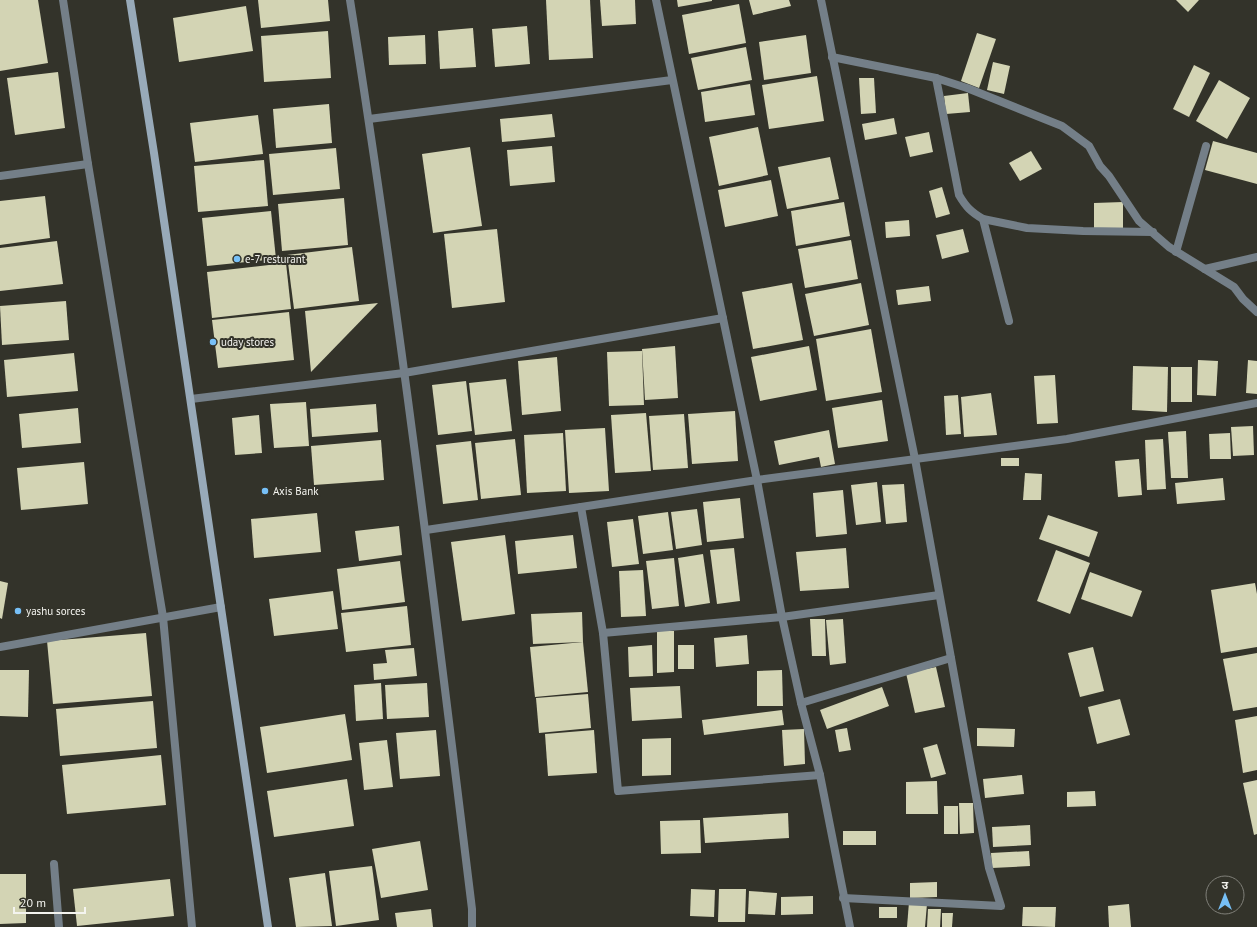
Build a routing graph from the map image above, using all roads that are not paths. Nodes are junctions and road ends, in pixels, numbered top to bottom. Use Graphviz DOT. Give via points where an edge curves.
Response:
graph roads {
  1 [pos="63,0"];
  2 [pos="130,0"];
  3 [pos="350,0"];
  4 [pos="656,0"];
  5 [pos="820,0"];
  6 [pos="832,57"];
  7 [pos="936,78"];
  8 [pos="672,80"];
  9 [pos="369,119"];
  10 [pos="1206,146"];
  11 [pos="88,164"];
  12 [pos="0,176"];
  13 [pos="983,219"];
  14 [pos="1152,232"];
  15 [pos="1176,252"];
  16 [pos="1257,257"];
  17 [pos="1205,269"];
  18 [pos="1257,312"];
  19 [pos="723,318"];
  20 [pos="1009,321"];
  21 [pos="404,373"];
  22 [pos="191,400"];
  23 [pos="1257,403"];
  24 [pos="915,459"];
  25 [pos="757,480"];
  26 [pos="581,507"];
  27 [pos="426,530"];
  28 [pos="939,595"];
  29 [pos="221,607"];
  30 [pos="163,617"];
  31 [pos="782,617"];
  32 [pos="603,633"];
  33 [pos="0,647"];
  34 [pos="951,658"];
  35 [pos="801,702"];
  36 [pos="820,775"];
  37 [pos="54,864"];
  38 [pos="844,898"];
  39 [pos="59,927"];
  40 [pos="192,927"];
  41 [pos="268,927"];
  42 [pos="472,927"];
  43 [pos="850,927"];
  1 -- 11 [label="street"];
  2 -- 22 [label="street"];
  3 -- 9 [label="street"];
  4 -- 8 [label="street"];
  5 -- 6 [label="street"];
  6 -- 7 [label="street"];
  6 -- 24 [label="street"];
  7 -- 13 [label="street" via="959,194 971,212"];
  7 -- 14 [label="street" via="981,93 1062,126 1088,146 1139,221"];
  8 -- 9 [label="street"];
  8 -- 19 [label="street"];
  9 -- 21 [label="street"];
  10 -- 15 [label="street"];
  11 -- 12 [label="street"];
  11 -- 30 [label="street"];
  13 -- 14 [label="street" via="1027,228"];
  13 -- 20 [label="street"];
  14 -- 15 [label="street"];
  15 -- 17 [label="street"];
  16 -- 17 [label="street"];
  17 -- 18 [label="street" via="1234,287"];
  19 -- 21 [label="street"];
  19 -- 25 [label="street"];
  21 -- 22 [label="street"];
  21 -- 27 [label="street"];
  22 -- 29 [label="street"];
  23 -- 24 [label="street" via="1067,439"];
  24 -- 25 [label="street"];
  24 -- 28 [label="street"];
  25 -- 26 [label="street"];
  25 -- 31 [label="street"];
  26 -- 27 [label="street"];
  26 -- 32 [label="street"];
  27 -- 42 [label="street" via="472,909"];
  28 -- 31 [label="street"];
  28 -- 34 [label="street"];
  29 -- 30 [label="street"];
  29 -- 41 [label="street"];
  30 -- 33 [label="street"];
  30 -- 40 [label="street"];
  31 -- 32 [label="street"];
  31 -- 35 [label="street"];
  32 -- 36 [label="street" via="618,791"];
  34 -- 35 [label="street"];
  34 -- 38 [label="street" via="990,868 1001,906"];
  35 -- 36 [label="street"];
  36 -- 38 [label="street"];
  37 -- 39 [label="street"];
  38 -- 43 [label="street"];
}
